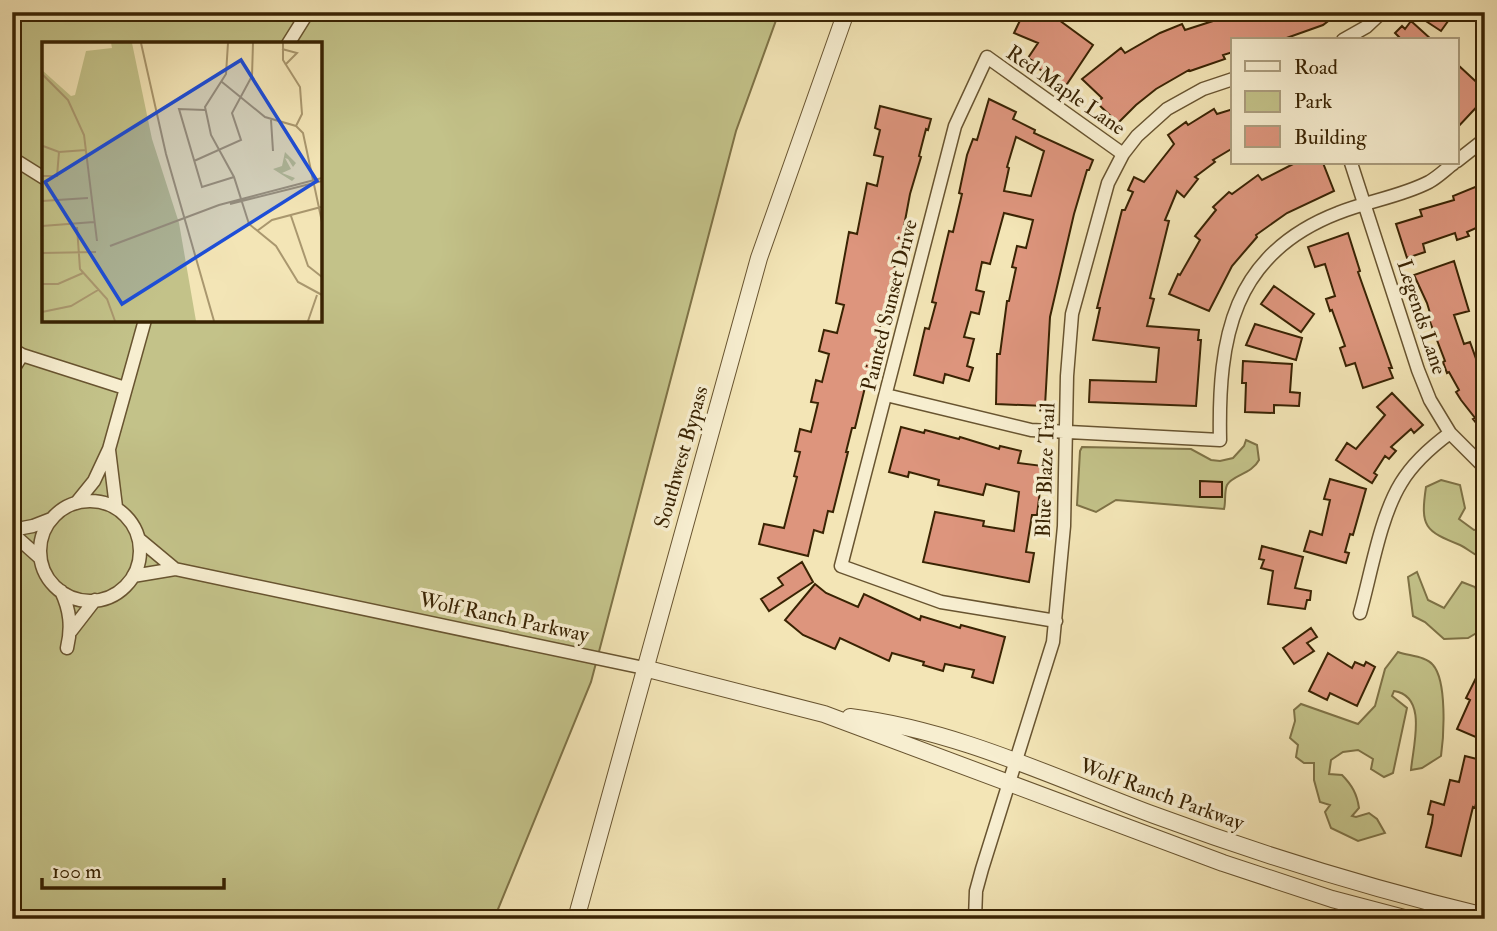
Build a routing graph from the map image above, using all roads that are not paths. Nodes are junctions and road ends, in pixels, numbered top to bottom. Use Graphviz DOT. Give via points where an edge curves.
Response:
graph roads {
  1 [pos="308,12"];
  2 [pos="846,12"];
  3 [pos="1382,12"];
  4 [pos="1347,38"];
  5 [pos="289,42"];
  6 [pos="987,57"];
  7 [pos="1231,80"];
  8 [pos="1485,139"];
  9 [pos="1123,154"];
  10 [pos="12,158"];
  11 [pos="1458,160"];
  12 [pos="1351,164"];
  13 [pos="1452,164"];
  14 [pos="42,177"];
  15 [pos="1365,204"];
  16 [pos="144,322"];
  17 [pos="17,352"];
  18 [pos="12,371"];
  19 [pos="125,388"];
  20 [pos="886,395"];
  21 [pos="1067,431"];
  22 [pos="1450,433"];
  23 [pos="109,449"];
  24 [pos="1485,468"];
  25 [pos="77,502"];
  26 [pos="116,508"];
  27 [pos="52,519"];
  28 [pos="12,532"];
  29 [pos="139,539"];
  30 [pos="40,558"];
  31 [pos="174,569"];
  32 [pos="133,576"];
  33 [pos="60,591"];
  34 [pos="95,600"];
  35 [pos="1360,613"];
  36 [pos="1056,621"];
  37 [pos="71,631"];
  38 [pos="67,648"];
  39 [pos="644,668"];
  40 [pos="824,713"];
  41 [pos="1017,762"];
  42 [pos="1010,783"];
  43 [pos="1484,915"];
  44 [pos="576,919"];
  45 [pos="975,919"];
  46 [pos="1408,919"];
  1 -- 5 [label="street"];
  2 -- 39 [label="street, Southwest Bypass" via="758,258"];
  3 -- 4 [label="street"];
  6 -- 9 [label="street, Red Maple Lane"];
  6 -- 20 [label="street, Painted Sunset Drive" via="955,126"];
  7 -- 9 [label="street, Blue Blaze Trail" via="1180,100"];
  8 -- 11 [label="street"];
  9 -- 21 [label="street, Blue Blaze Trail" via="1108,183 1072,314"];
  10 -- 14 [label="street"];
  12 -- 15 [label="street, Legends Lane"];
  13 -- 15 [label="street" via="1429,182"];
  15 -- 21 [label="street" via="1305,228 1251,279 1236,304 1224,352 1220,440"];
  15 -- 22 [label="street, Legends Lane" via="1418,370"];
  16 -- 19 [label="street"];
  17 -- 18 [label="street"];
  17 -- 19 [label="street"];
  19 -- 23 [label="street"];
  20 -- 21 [label="street" via="1031,430"];
  20 -- 36 [label="street, Painted Sunset Drive" via="841,566 941,602"];
  21 -- 36 [label="street, Blue Blaze Trail"];
  22 -- 24 [label="street, Legends Lane"];
  22 -- 35 [label="street" via="1401,484 1386,519"];
  23 -- 25 [label="street" via="94,481"];
  23 -- 26 [label="street"];
  25 -- 26 [label="street" via="93,500"];
  25 -- 27 [label="street"];
  26 -- 29 [label="street"];
  27 -- 28 [label="street"];
  27 -- 30 [label="street" via="41,537"];
  28 -- 30 [label="street"];
  29 -- 31 [label="street, Wolf Ranch Parkway"];
  29 -- 32 [label="street" via="139,563"];
  30 -- 33 [label="street"];
  31 -- 32 [label="street, Wolf Ranch Parkway"];
  31 -- 39 [label="street, Wolf Ranch Parkway"];
  32 -- 34 [label="street" via="117,593"];
  33 -- 34 [label="street" via="78,600"];
  33 -- 37 [label="street"];
  34 -- 37 [label="street"];
  36 -- 41 [label="street, Blue Blaze Trail"];
  37 -- 38 [label="street"];
  39 -- 40 [label="street, Wolf Ranch Parkway"];
  39 -- 44 [label="street, Southwest Bypass"];
  40 -- 41 [label="street, Wolf Ranch Parkway" via="873,720"];
  40 -- 42 [label="street, Wolf Ranch Parkway"];
  41 -- 42 [label="street, Blue Blaze Trail"];
  41 -- 43 [label="street, Wolf Ranch Parkway" via="1296,864"];
  42 -- 45 [label="street, Blue Blaze Trail" via="976,891"];
  42 -- 46 [label="street, Wolf Ranch Parkway" via="1257,875"];
}
